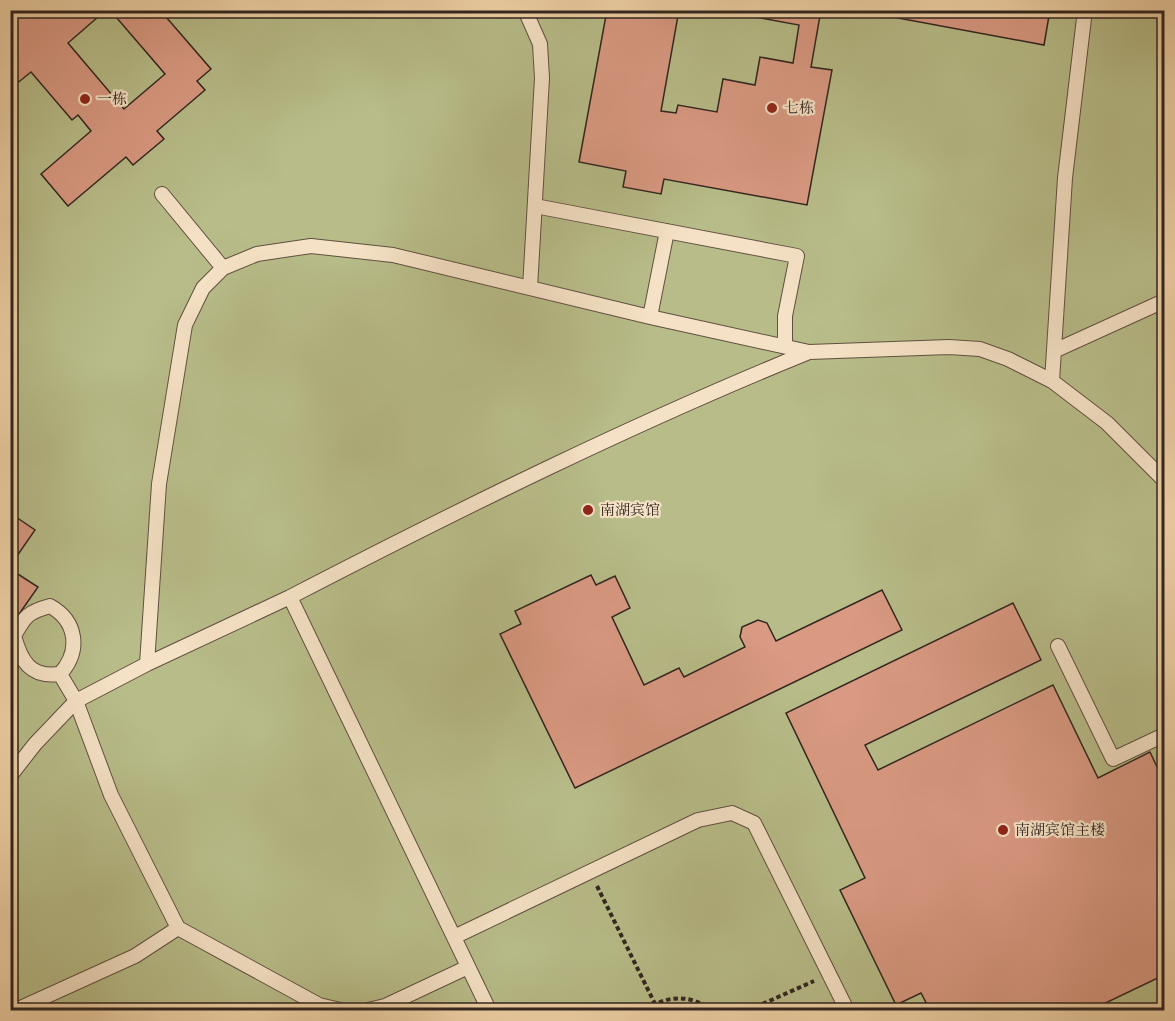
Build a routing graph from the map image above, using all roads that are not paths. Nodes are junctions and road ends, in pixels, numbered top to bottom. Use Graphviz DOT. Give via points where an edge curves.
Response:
graph roads {
  1 [pos="525,10"];
  2 [pos="1085,10"];
  3 [pos="162,195"];
  4 [pos="535,206"];
  5 [pos="667,231"];
  6 [pos="223,268"];
  7 [pos="530,288"];
  8 [pos="1164,301"];
  9 [pos="650,317"];
  10 [pos="785,346"];
  11 [pos="1054,351"];
  12 [pos="809,352"];
  13 [pos="1052,381"];
  14 [pos="1164,480"];
  15 [pos="290,597"];
  16 [pos="12,636"];
  17 [pos="1058,646"];
  18 [pos="147,664"];
  19 [pos="60,674"];
  20 [pos="76,701"];
  21 [pos="1164,735"];
  22 [pos="10,776"];
  23 [pos="178,928"];
  24 [pos="454,937"];
  25 [pos="468,967"];
  26 [pos="16,1011"];
  27 [pos="340,1011"];
  28 [pos="368,1011"];
  29 [pos="489,1011"];
  30 [pos="847,1011"];
  1 -- 4 [label="lane" via="541,56"];
  2 -- 11 [label="lane" via="1065,178"];
  3 -- 6 [label="lane"];
  4 -- 5 [label="lane"];
  4 -- 7 [label="lane"];
  5 -- 9 [label="lane"];
  5 -- 10 [label="lane" via="797,256 785,316"];
  6 -- 7 [label="lane" via="257,254 311,246 393,255"];
  6 -- 18 [label="lane" via="203,288 185,325 159,484"];
  7 -- 9 [label="lane"];
  8 -- 11 [label="lane"];
  9 -- 10 [label="lane"];
  10 -- 12 [label="lane"];
  11 -- 13 [label="lane"];
  12 -- 13 [label="lane" via="949,347 980,350"];
  12 -- 15 [label="lane" via="589,449 420,529"];
  13 -- 14 [label="lane" via="1107,423"];
  15 -- 18 [label="lane"];
  15 -- 24 [label="lane"];
  16 -- 19 [label="lane" via="20,657 34,671 47,676"];
  16 -- 19 [label="lane" via="24,616 36,610 50,606 62,612 72,631 74,649 68,666"];
  17 -- 21 [label="lane" via="1113,759"];
  18 -- 20 [label="lane"];
  19 -- 20 [label="lane"];
  20 -- 22 [label="lane"];
  20 -- 23 [label="lane" via="111,795"];
  23 -- 26 [label="lane" via="135,956"];
  23 -- 27 [label="lane" via="320,1005"];
  24 -- 25 [label="lane"];
  24 -- 30 [label="lane" via="698,820 732,813 754,823"];
  25 -- 28 [label="lane"];
  25 -- 29 [label="lane"];
}
